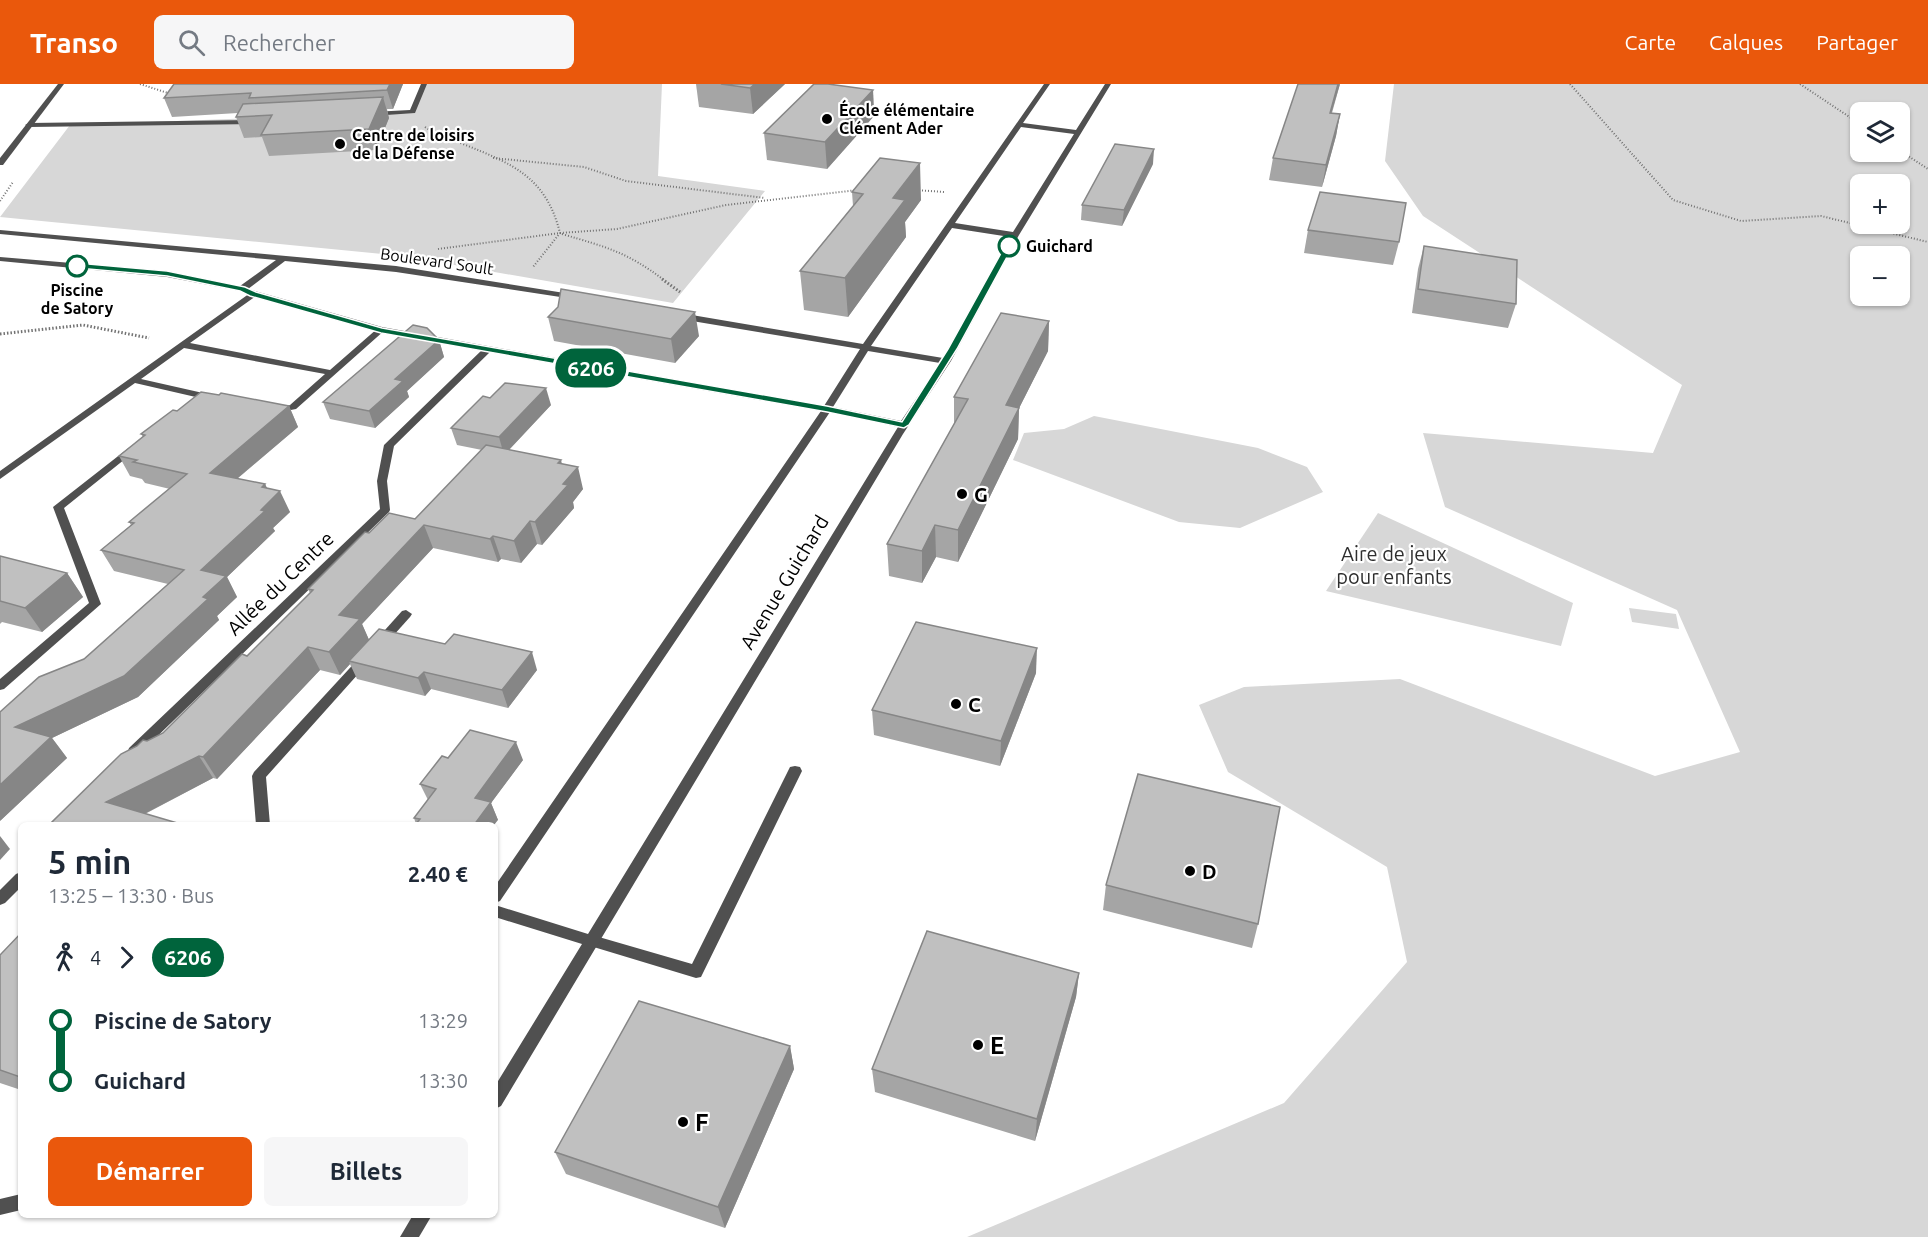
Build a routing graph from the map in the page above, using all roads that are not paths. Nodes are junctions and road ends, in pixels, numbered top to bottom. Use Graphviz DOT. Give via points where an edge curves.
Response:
graph roads {
  1 [pos="61,84"];
  2 [pos="423,84"];
  3 [pos="1047,84"];
  4 [pos="1108,84"];
  5 [pos="366,115"];
  6 [pos="260,121"];
  7 [pos="29,125"];
  8 [pos="1019,125"];
  9 [pos="1078,132"];
  10 [pos="0,163"];
  11 [pos="950,225"];
  12 [pos="0,232"];
  13 [pos="1016,235"];
  14 [pos="284,258"];
  15 [pos="0,259"];
  16 [pos="242,289"];
  17 [pos="253,294"];
  18 [pos="589,300"];
  19 [pos="666,314"];
  20 [pos="381,330"];
  21 [pos="185,345"];
  22 [pos="865,348"];
  23 [pos="487,350"];
  24 [pos="945,361"];
  25 [pos="332,373"];
  26 [pos="135,380"];
  27 [pos="212,397"];
  28 [pos="258,408"];
  29 [pos="827,409"];
  30 [pos="904,425"];
  31 [pos="138,444"];
  32 [pos="0,476"];
  33 [pos="406,614"];
  34 [pos="0,686"];
  35 [pos="126,759"];
  36 [pos="795,771"];
  37 [pos="263,822"];
  38 [pos="18,881"];
  39 [pos="498,893"];
  40 [pos="0,899"];
  41 [pos="498,912"];
  42 [pos="592,941"];
  43 [pos="498,1096"];
  44 [pos="18,1203"];
  45 [pos="0,1207"];
  46 [pos="421,1218"];
  47 [pos="409,1237"];
  1 -- 7 [label="street"];
  2 -- 5 [label="street" via="413,112"];
  3 -- 8 [label="street"];
  4 -- 9 [label="street, Avenue Guichard"];
  6 -- 7 [label="street"];
  7 -- 10 [label="street"];
  8 -- 9 [label="street"];
  8 -- 11 [label="street"];
  9 -- 13 [label="street, Avenue Guichard"];
  11 -- 13 [label="street"];
  11 -- 22 [label="street"];
  12 -- 14 [label="street, Boulevard Soult"];
  13 -- 24 [label="street, Avenue Guichard"];
  14 -- 16 [label="street"];
  14 -- 18 [label="street, Boulevard Soult" via="396,269"];
  15 -- 16 [label="street" via="167,274"];
  16 -- 17 [label="street"];
  17 -- 20 [label="street"];
  17 -- 21 [label="street"];
  19 -- 22 [label="street"];
  20 -- 23 [label="street"];
  20 -- 25 [label="street"];
  21 -- 25 [label="street"];
  21 -- 26 [label="street"];
  22 -- 24 [label="street"];
  22 -- 29 [label="street"];
  23 -- 29 [label="street"];
  23 -- 35 [label="street, Allée du Centre" via="389,445 382,481 385,510"];
  24 -- 30 [label="street, Avenue Guichard"];
  25 -- 28 [label="street" via="293,407 270,411"];
  26 -- 27 [label="street" via="195,398"];
  26 -- 32 [label="street"];
  29 -- 30 [label="street"];
  29 -- 39 [label="street"];
  30 -- 42 [label="street, Avenue Guichard"];
  31 -- 34 [label="street" via="58,507 95,604"];
  33 -- 37 [label="street" via="259,776"];
  36 -- 42 [label="street" via="696,972"];
  38 -- 40 [label="street"];
  41 -- 42 [label="street"];
  42 -- 43 [label="street, Avenue Guichard"];
  44 -- 45 [label="street"];
  46 -- 47 [label="street"];
}
